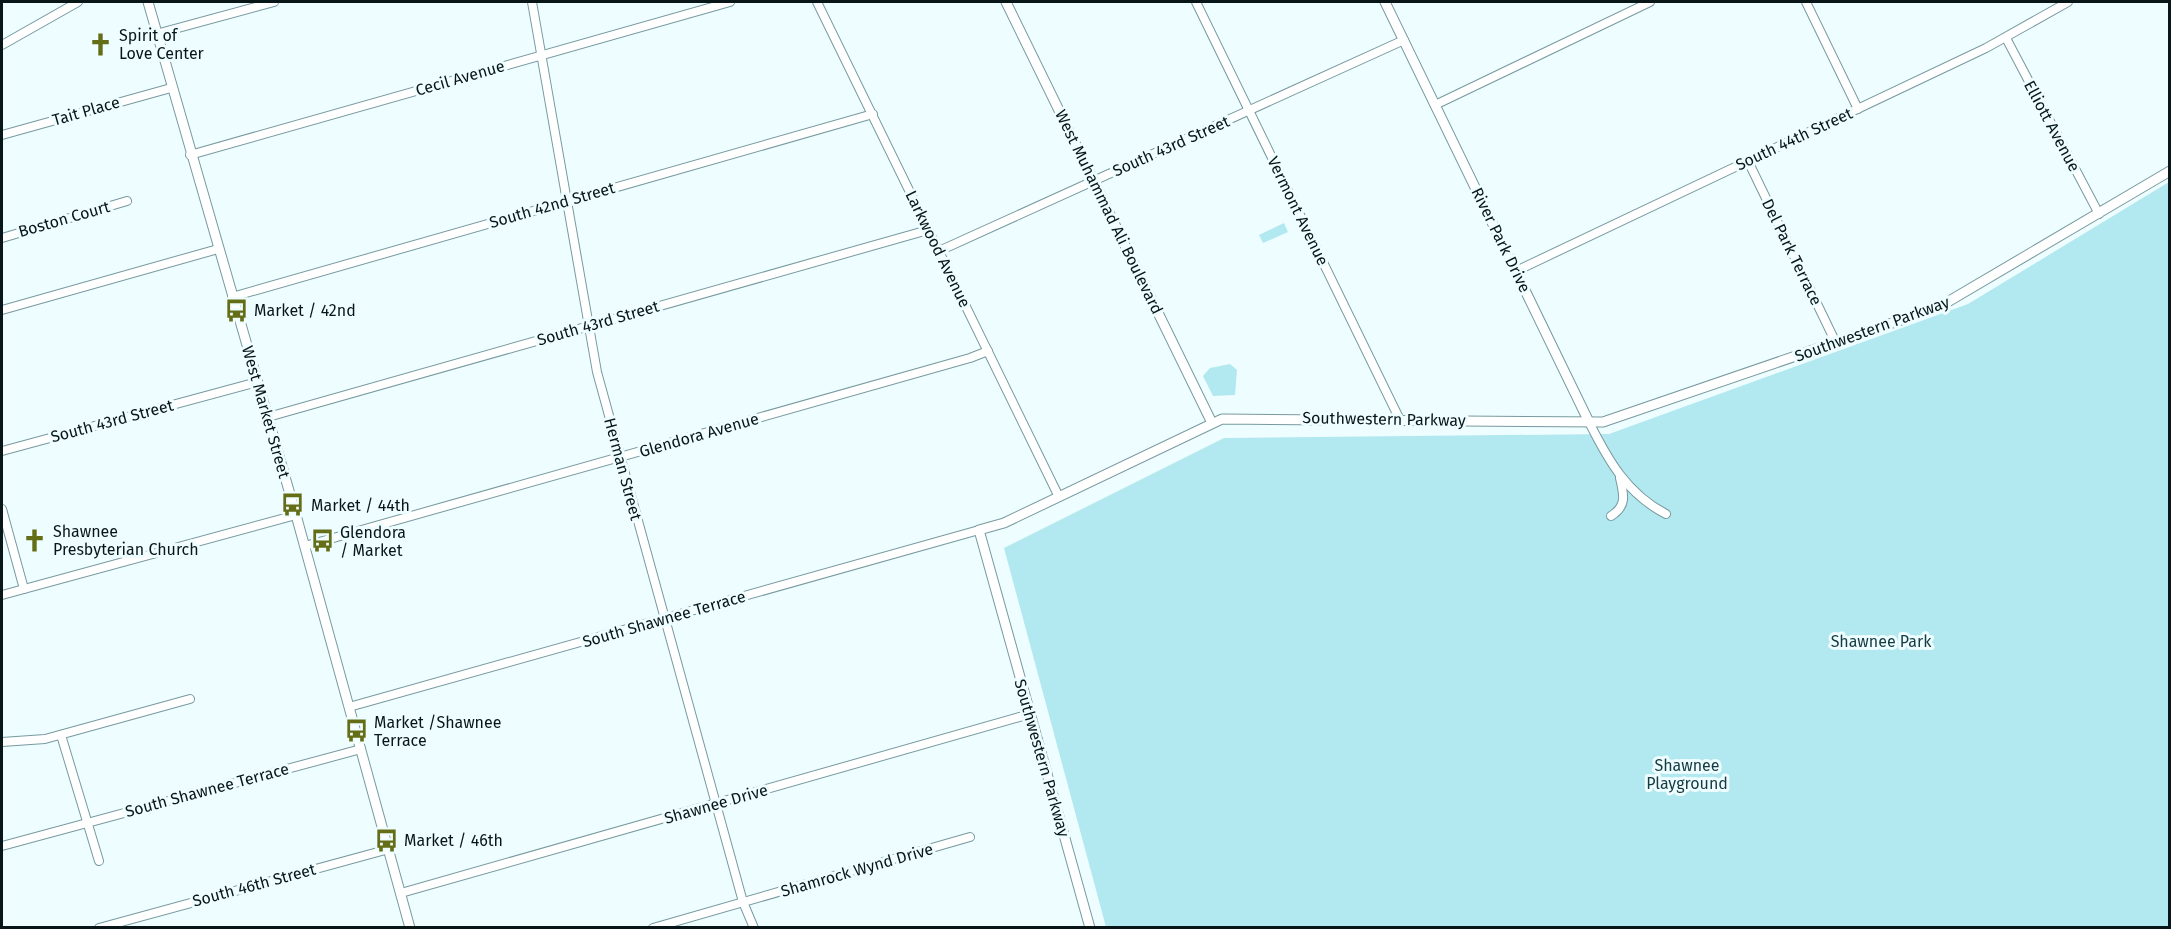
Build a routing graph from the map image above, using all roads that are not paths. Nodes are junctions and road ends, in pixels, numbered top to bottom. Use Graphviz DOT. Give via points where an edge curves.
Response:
graph roads {
  1 [pos="78,2"];
  2 [pos="148,2"];
  3 [pos="274,2"];
  4 [pos="532,2"];
  5 [pos="730,2"];
  6 [pos="818,2"];
  7 [pos="1006,2"];
  8 [pos="1196,2"];
  9 [pos="1385,2"];
  10 [pos="1650,2"];
  11 [pos="1806,2"];
  12 [pos="2068,2"];
  13 [pos="156,34"];
  14 [pos="2006,38"];
  15 [pos="1404,40"];
  16 [pos="2,45"];
  17 [pos="542,55"];
  18 [pos="171,87"];
  19 [pos="1435,105"];
  20 [pos="1858,109"];
  21 [pos="1249,111"];
  22 [pos="873,114"];
  23 [pos="2,135"];
  24 [pos="190,155"];
  25 [pos="1748,161"];
  26 [pos="2169,171"];
  27 [pos="1094,181"];
  28 [pos="127,201"];
  29 [pos="567,202"];
  30 [pos="2099,214"];
  31 [pos="928,230"];
  32 [pos="2,238"];
  33 [pos="218,249"];
  34 [pos="939,251"];
  35 [pos="1516,271"];
  36 [pos="232,297"];
  37 [pos="2,310"];
  38 [pos="589,326"];
  39 [pos="1836,343"];
  40 [pos="988,351"];
  41 [pos="257,382"];
  42 [pos="268,417"];
  43 [pos="1400,420"];
  44 [pos="1589,422"];
  45 [pos="1212,423"];
  46 [pos="2,451"];
  47 [pos="619,457"];
  48 [pos="1619,477"];
  49 [pos="1059,497"];
  50 [pos="2,509"];
  51 [pos="296,514"];
  52 [pos="1666,514"];
  53 [pos="1611,516"];
  54 [pos="979,530"];
  55 [pos="305,546"];
  56 [pos="24,589"];
  57 [pos="2,595"];
  58 [pos="664,619"];
  59 [pos="190,699"];
  60 [pos="349,706"];
  61 [pos="1030,714"];
  62 [pos="61,735"];
  63 [pos="2,742"];
  64 [pos="361,749"];
  65 [pos="716,803"];
  66 [pos="87,822"];
  67 [pos="970,837"];
  68 [pos="2,846"];
  69 [pos="389,849"];
  70 [pos="99,861"];
  71 [pos="401,893"];
  72 [pos="743,902"];
  73 [pos="99,927"];
  74 [pos="410,927"];
  75 [pos="653,927"];
  76 [pos="753,927"];
  77 [pos="1089,927"];
  1 -- 16 [label="street"];
  2 -- 13 [label="street, West Market Street"];
  3 -- 13 [label="street"];
  4 -- 17 [label="street, Herman Street"];
  5 -- 17 [label="street, Cecil Avenue"];
  6 -- 22 [label="street, Larkwood Avenue"];
  7 -- 27 [label="street, West Muhammad Ali Boulevard"];
  8 -- 21 [label="street, Vermont Avenue"];
  9 -- 15 [label="street, River Park Drive"];
  10 -- 19 [label="street"];
  11 -- 20 [label="street"];
  12 -- 14 [label="street, South 44th Street"];
  13 -- 18 [label="street, West Market Street"];
  14 -- 20 [label="street, South 44th Street"];
  14 -- 30 [label="street, Elliott Avenue"];
  15 -- 19 [label="street, River Park Drive"];
  15 -- 21 [label="street, South 43rd Street"];
  17 -- 24 [label="street, Cecil Avenue"];
  17 -- 29 [label="street, Herman Street"];
  18 -- 23 [label="street, Tait Place"];
  18 -- 24 [label="street, West Market Street"];
  19 -- 35 [label="street, River Park Drive"];
  20 -- 25 [label="street, South 44th Street"];
  21 -- 27 [label="street, South 43rd Street"];
  21 -- 43 [label="street, Vermont Avenue"];
  22 -- 29 [label="street, South 42nd Street"];
  22 -- 31 [label="street, Larkwood Avenue"];
  24 -- 33 [label="street, West Market Street"];
  25 -- 35 [label="street, South 44th Street"];
  25 -- 39 [label="street, Del Park Terrace"];
  26 -- 30 [label="street, Southwestern Parkway"];
  27 -- 34 [label="street, South 43rd Street"];
  27 -- 45 [label="street, West Muhammad Ali Boulevard"];
  28 -- 32 [label="street, Boston Court"];
  29 -- 36 [label="street, South 42nd Street"];
  29 -- 38 [label="street, Herman Street"];
  30 -- 39 [label="street, Southwestern Parkway" via="1954,300"];
  31 -- 34 [label="street, Larkwood Avenue"];
  31 -- 38 [label="street, South 43rd Street"];
  33 -- 36 [label="street, West Market Street"];
  33 -- 37 [label="street"];
  34 -- 40 [label="street, Larkwood Avenue"];
  35 -- 44 [label="street, River Park Drive"];
  36 -- 41 [label="street, West Market Street"];
  38 -- 42 [label="street, South 43rd Street"];
  38 -- 47 [label="street, Herman Street"];
  39 -- 44 [label="street, Southwestern Parkway" via="1603,422"];
  40 -- 47 [label="street, Glendora Avenue"];
  40 -- 49 [label="street, Larkwood Avenue"];
  41 -- 42 [label="street, West Market Street"];
  41 -- 46 [label="street, South 43rd Street"];
  42 -- 51 [label="street, West Market Street"];
  43 -- 44 [label="street, Southwestern Parkway"];
  43 -- 45 [label="street, Southwestern Parkway" via="1239,417"];
  44 -- 48 [label="street, River Park Drive"];
  45 -- 49 [label="street, Southwestern Parkway"];
  47 -- 55 [label="street, Glendora Avenue"];
  47 -- 58 [label="street, Herman Street"];
  48 -- 52 [label="street, River Park Drive" via="1643,501"];
  48 -- 53 [label="street, River Park Drive" via="1623,504"];
  49 -- 54 [label="street, Southwestern Parkway" via="1004,523"];
  50 -- 56 [label="street"];
  51 -- 55 [label="street, West Market Street"];
  51 -- 56 [label="street"];
  54 -- 58 [label="street, South Shawnee Terrace"];
  54 -- 61 [label="street, Southwestern Parkway"];
  55 -- 60 [label="street, West Market Street"];
  56 -- 57 [label="street"];
  58 -- 60 [label="street, South Shawnee Terrace"];
  58 -- 65 [label="street, Herman Street"];
  59 -- 62 [label="street"];
  60 -- 64 [label="street, West Market Street"];
  61 -- 65 [label="street, Shawnee Drive"];
  61 -- 77 [label="street, Southwestern Parkway"];
  62 -- 63 [label="street"];
  62 -- 66 [label="street"];
  64 -- 66 [label="street, South Shawnee Terrace"];
  64 -- 69 [label="street, West Market Street"];
  65 -- 71 [label="street, Shawnee Drive"];
  65 -- 72 [label="street, Herman Street"];
  66 -- 68 [label="street, South Shawnee Terrace"];
  66 -- 70 [label="street"];
  67 -- 72 [label="street, Shamrock Wynd Drive"];
  69 -- 71 [label="street, West Market Street"];
  69 -- 73 [label="street, South 46th Street"];
  71 -- 74 [label="street, West Market Street"];
  72 -- 75 [label="street"];
  72 -- 76 [label="street, Herman Street"];
}
